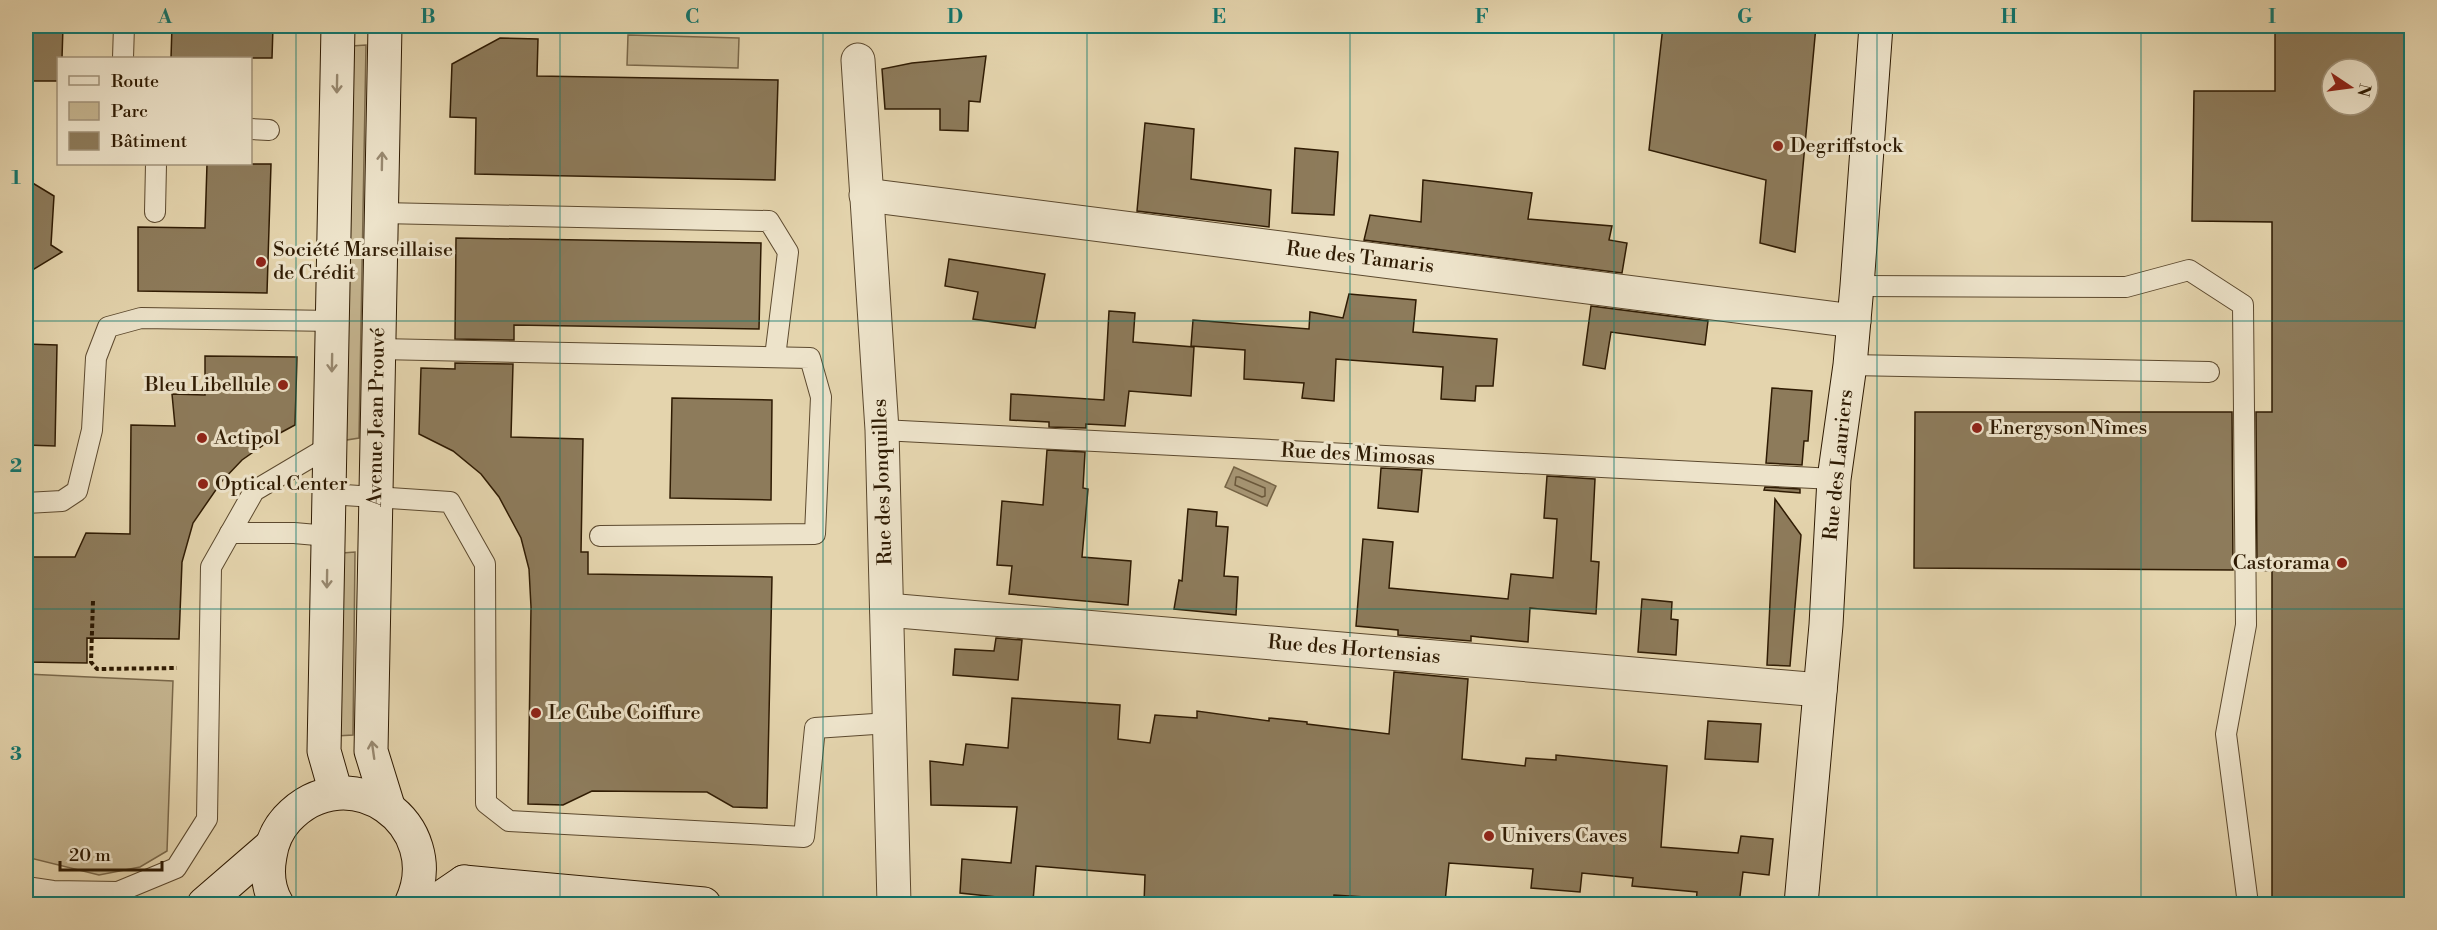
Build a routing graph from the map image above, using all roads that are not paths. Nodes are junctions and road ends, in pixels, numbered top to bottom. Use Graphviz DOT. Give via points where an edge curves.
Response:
graph roads {
  1 [pos="124,26"];
  2 [pos="338,26"];
  3 [pos="385,26"];
  4 [pos="1876,26"];
  5 [pos="123,57"];
  6 [pos="858,60"];
  7 [pos="156,165"];
  8 [pos="866,195"];
  9 [pos="155,212"];
  10 [pos="381,213"];
  11 [pos="1857,286"];
  12 [pos="333,321"];
  13 [pos="1854,321"];
  14 [pos="379,349"];
  15 [pos="775,357"];
  16 [pos="1850,365"];
  17 [pos="2209,372"];
  18 [pos="882,430"];
  19 [pos="330,446"];
  20 [pos="1834,479"];
  21 [pos="329,494"];
  22 [pos="376,496"];
  23 [pos="26,503"];
  24 [pos="230,533"];
  25 [pos="328,536"];
  26 [pos="600,536"];
  27 [pos="887,610"];
  28 [pos="1820,690"];
  29 [pos="889,723"];
  30 [pos="336,793"];
  31 [pos="388,806"];
  32 [pos="271,846"];
  33 [pos="418,849"];
  34 [pos="464,882"];
  35 [pos="26,887"];
  36 [pos="204,904"];
  37 [pos="277,904"];
  38 [pos="411,904"];
  39 [pos="425,904"];
  40 [pos="704,904"];
  41 [pos="894,904"];
  42 [pos="1801,904"];
  43 [pos="2248,904"];
  1 -- 5 [label="lane"];
  2 -- 12 [label="street, one-way"];
  10 -- 3 [label="street, Avenue Jean Prouvé, one-way"];
  4 -- 11 [label="street, Rue des Lauriers"];
  6 -- 8 [label="street, Rue des Jonquilles"];
  7 -- 9 [label="lane"];
  8 -- 13 [label="street, Rue des Tamaris"];
  8 -- 18 [label="street, Rue des Jonquilles"];
  10 -- 14 [label="street, Avenue Jean Prouvé"];
  10 -- 15 [label="lane" via="769,221 788,252"];
  11 -- 13 [label="street, Rue des Lauriers"];
  11 -- 43 [label="lane" via="2126,287 2190,270 2243,305 2246,626 2226,734"];
  12 -- 19 [label="street, one-way"];
  12 -- 23 [label="lane" via="141,318 108,327 96,358 92,430 77,491 62,501"];
  13 -- 16 [label="street, Rue des Lauriers"];
  14 -- 15 [label="lane"];
  14 -- 22 [label="street, Avenue Jean Prouvé"];
  15 -- 26 [label="lane" via="810,358 821,397 815,534"];
  16 -- 17 [label="lane"];
  16 -- 20 [label="street, Rue des Lauriers"];
  18 -- 20 [label="lane, Rue des Mimosas"];
  18 -- 27 [label="street, Rue des Jonquilles"];
  19 -- 21 [label="street"];
  19 -- 24 [label="lane" via="254,491"];
  20 -- 28 [label="street, Rue des Lauriers"];
  21 -- 22 [label="lane"];
  21 -- 25 [label="street"];
  22 -- 29 [label="lane" via="450,502 485,564 486,803 509,820 804,837 815,728"];
  31 -- 22 [label="street, Avenue Jean Prouvé, one-way" via="371,751"];
  24 -- 25 [label="lane"];
  24 -- 35 [label="lane" via="211,567 207,819 176,868 117,892"];
  25 -- 30 [label="street, one-way" via="324,751"];
  27 -- 28 [label="street, Rue des Hortensias"];
  27 -- 29 [label="street, Rue des Jonquilles"];
  28 -- 42 [label="street, Rue des Lauriers"];
  29 -- 41 [label="street, Rue des Jonquilles"];
  30 -- 31 [label="street" via="363,796"];
  30 -- 32 [label="street" via="314,799 296,810 281,826"];
  31 -- 33 [label="street" via="406,825"];
  32 -- 36 [label="street"];
  32 -- 37 [label="street" via="267,871"];
  33 -- 34 [label="street" via="438,857"];
  33 -- 38 [label="street" via="420,870"];
  34 -- 39 [label="street"];
  34 -- 40 [label="street"];
}
